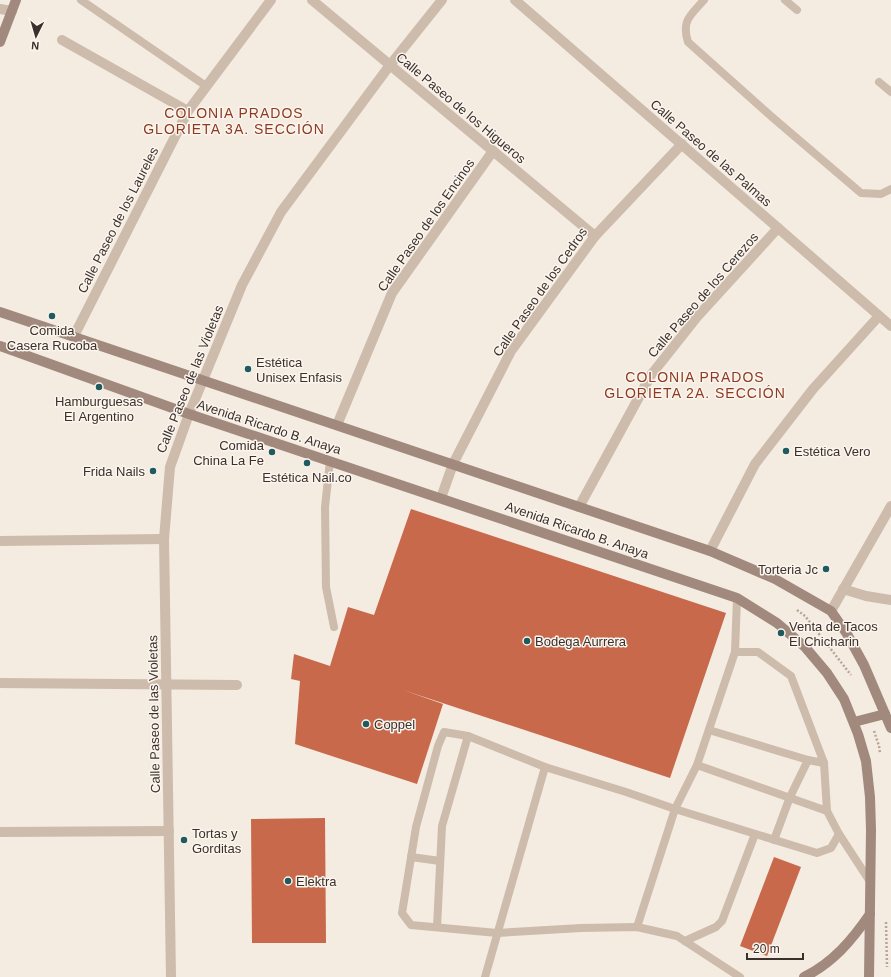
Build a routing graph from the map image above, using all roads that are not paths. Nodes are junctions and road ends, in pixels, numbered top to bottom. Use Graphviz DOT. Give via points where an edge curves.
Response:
graph roads {
  1 [pos="16,0"];
  2 [pos="81,0"];
  3 [pos="270,0"];
  4 [pos="312,0"];
  5 [pos="442,0"];
  6 [pos="515,0"];
  7 [pos="704,0"];
  8 [pos="785,0"];
  9 [pos="0,9"];
  10 [pos="798,10"];
  11 [pos="12,11"];
  12 [pos="62,40"];
  13 [pos="0,42"];
  14 [pos="390,65"];
  15 [pos="879,82"];
  16 [pos="206,86"];
  17 [pos="891,92"];
  18 [pos="188,111"];
  19 [pos="682,144"];
  20 [pos="493,151"];
  21 [pos="891,189"];
  22 [pos="778,228"];
  23 [pos="595,236"];
  24 [pos="0,312"];
  25 [pos="880,316"];
  26 [pos="891,326"];
  27 [pos="74,336"];
  28 [pos="0,346"];
  29 [pos="203,380"];
  30 [pos="189,414"];
  31 [pos="337,425"];
  32 [pos="330,461"];
  33 [pos="453,464"];
  34 [pos="441,498"];
  35 [pos="891,506"];
  36 [pos="579,507"];
  37 [pos="164,539"];
  38 [pos="0,541"];
  39 [pos="710,551"];
  40 [pos="843,589"];
  41 [pos="737,598"];
  42 [pos="891,600"];
  43 [pos="830,611"];
  44 [pos="334,627"];
  45 [pos="735,652"];
  46 [pos="0,683"];
  47 [pos="167,684"];
  48 [pos="237,685"];
  49 [pos="885,714"];
  50 [pos="854,722"];
  51 [pos="891,728"];
  52 [pos="709,730"];
  53 [pos="468,736"];
  54 [pos="808,760"];
  55 [pos="824,763"];
  56 [pos="697,764"];
  57 [pos="545,767"];
  58 [pos="790,797"];
  59 [pos="676,809"];
  60 [pos="827,811"];
  61 [pos="169,831"];
  62 [pos="0,832"];
  63 [pos="755,834"];
  64 [pos="839,834"];
  65 [pos="774,840"];
  66 [pos="411,857"];
  67 [pos="440,861"];
  68 [pos="871,883"];
  69 [pos="870,914"];
  70 [pos="437,927"];
  71 [pos="637,927"];
  72 [pos="497,933"];
  73 [pos="685,941"];
  74 [pos="171,977"];
  75 [pos="485,977"];
  76 [pos="740,977"];
  77 [pos="804,977"];
  78 [pos="869,977"];
  1 -- 11 [label="main road"];
  2 -- 16 [label="lane"];
  3 -- 16 [label="street, Calle Paseo de los Laureles"];
  4 -- 14 [label="street, Calle Paseo de los Higueros"];
  5 -- 14 [label="street, Calle Paseo de las Violetas"];
  6 -- 19 [label="street, Calle Paseo de las Palmas"];
  7 -- 21 [label="lane" via="686,20 685,33 688,42 861,193 881,194"];
  8 -- 10 [label="lane"];
  9 -- 11 [label="street"];
  11 -- 13 [label="main road"];
  12 -- 18 [label="street"];
  14 -- 20 [label="street, Calle Paseo de los Higueros"];
  14 -- 29 [label="street, Calle Paseo de las Violetas" via="281,212 242,285"];
  15 -- 17 [label="lane"];
  16 -- 18 [label="street, Calle Paseo de los Laureles"];
  18 -- 27 [label="street, Calle Paseo de los Laureles"];
  19 -- 22 [label="street, Calle Paseo de las Palmas"];
  19 -- 23 [label="street, Calle Paseo de los Cedros"];
  20 -- 23 [label="street, Calle Paseo de los Higueros"];
  20 -- 31 [label="street, Calle Paseo de los Encinos" via="392,293"];
  22 -- 25 [label="street, Calle Paseo de las Palmas"];
  22 -- 36 [label="street, Calle Paseo de los Cerezos" via="697,317 651,375"];
  23 -- 33 [label="street, Calle Paseo de los Cedros" via="511,351"];
  24 -- 27 [label="main road, Avenida Ricardo B. Anaya"];
  25 -- 26 [label="street, Calle Paseo de las Palmas"];
  25 -- 39 [label="street" via="813,389 755,464"];
  27 -- 29 [label="main road, Avenida Ricardo B. Anaya"];
  28 -- 30 [label="main road, Avenida Ricardo B. Anaya"];
  29 -- 30 [label="street, Calle Paseo de las Violetas"];
  29 -- 31 [label="main road, Avenida Ricardo B. Anaya"];
  30 -- 32 [label="main road, Avenida Ricardo B. Anaya"];
  30 -- 37 [label="street, Calle Paseo de las Violetas" via="170,467"];
  31 -- 33 [label="main road, Avenida Ricardo B. Anaya"];
  32 -- 34 [label="main road, Avenida Ricardo B. Anaya"];
  32 -- 44 [label="lane" via="325,506 326,587"];
  33 -- 34 [label="street, Calle Paseo de los Cedros"];
  33 -- 36 [label="main road, Avenida Ricardo B. Anaya"];
  34 -- 41 [label="main road, Avenida Ricardo B. Anaya"];
  35 -- 40 [label="street"];
  36 -- 39 [label="main road, Avenida Ricardo B. Anaya"];
  37 -- 38 [label="street"];
  37 -- 47 [label="street, Calle Paseo de las Violetas"];
  39 -- 43 [label="main road, Avenida Ricardo B. Anaya" via="775,579"];
  40 -- 42 [label="street"];
  40 -- 43 [label="street"];
  41 -- 45 [label="lane"];
  41 -- 50 [label="main road, Avenida Ricardo B. Anaya" via="777,623 805,647 844,699"];
  43 -- 49 [label="main road, Avenida Ricardo B. Anaya" via="864,664"];
  45 -- 52 [label="lane"];
  45 -- 55 [label="lane" via="758,652 791,676"];
  46 -- 47 [label="street"];
  47 -- 48 [label="street"];
  47 -- 61 [label="street, Calle Paseo de las Violetas"];
  49 -- 50 [label="main road"];
  49 -- 51 [label="main road, Avenida Ricardo B. Anaya"];
  50 -- 68 [label="main road, Avenida Ricardo B. Anaya" via="866,761 870,797"];
  52 -- 54 [label="lane"];
  52 -- 56 [label="lane"];
  53 -- 57 [label="lane"];
  53 -- 66 [label="lane" via="444,732 416,827"];
  53 -- 67 [label="lane" via="442,826"];
  54 -- 55 [label="lane"];
  54 -- 58 [label="lane"];
  55 -- 60 [label="lane"];
  56 -- 58 [label="lane"];
  56 -- 59 [label="lane"];
  57 -- 59 [label="lane"];
  57 -- 72 [label="lane"];
  58 -- 60 [label="lane"];
  58 -- 65 [label="lane"];
  59 -- 63 [label="lane"];
  59 -- 71 [label="lane"];
  60 -- 64 [label="lane"];
  61 -- 62 [label="street"];
  61 -- 74 [label="street, Calle Paseo de las Violetas"];
  63 -- 65 [label="lane"];
  63 -- 73 [label="lane" via="722,921 716,927"];
  64 -- 65 [label="lane" via="831,848 817,853"];
  64 -- 68 [label="lane"];
  66 -- 67 [label="lane"];
  66 -- 70 [label="lane" via="402,914 411,926"];
  67 -- 70 [label="lane"];
  68 -- 69 [label="main road, Avenida Ricardo B. Anaya"];
  69 -- 77 [label="main road" via="853,939 836,957"];
  69 -- 78 [label="main road, Avenida Ricardo B. Anaya"];
  70 -- 72 [label="lane"];
  71 -- 72 [label="lane"];
  71 -- 73 [label="lane" via="677,936"];
  72 -- 75 [label="lane"];
  73 -- 76 [label="lane"];
}
